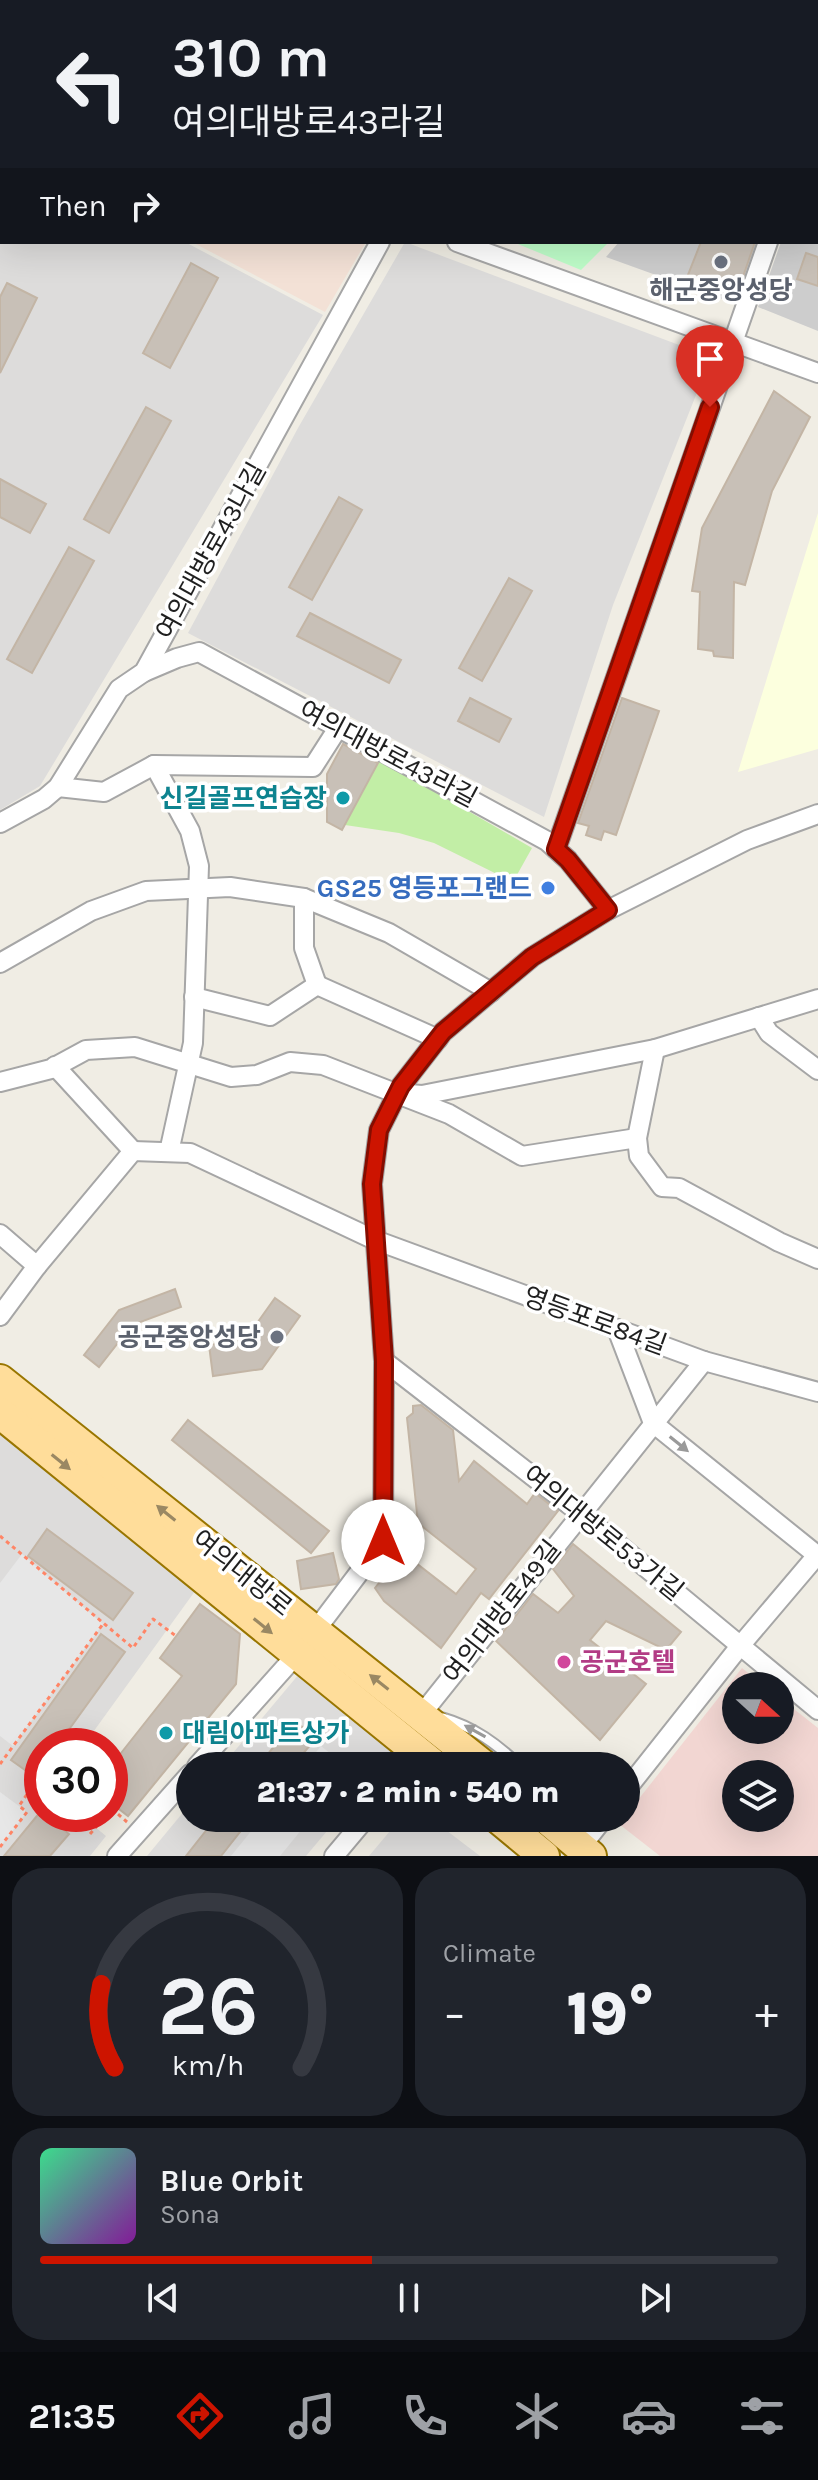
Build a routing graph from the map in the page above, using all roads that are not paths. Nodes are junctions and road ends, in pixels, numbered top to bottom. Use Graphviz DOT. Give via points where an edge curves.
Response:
graph roads {
  1 [pos="379,244"];
  2 [pos="462,244"];
  3 [pos="767,244"];
  4 [pos="732,345"];
  5 [pos="818,373"];
  6 [pos="144,672"];
  7 [pos="338,728"];
  8 [pos="154,765"];
  9 [pos="58,787"];
  10 [pos="818,814"];
  11 [pos="0,823"];
  12 [pos="556,849"];
  13 [pos="198,888"];
  14 [pos="304,898"];
  15 [pos="608,910"];
  16 [pos="0,963"];
  17 [pos="317,985"];
  18 [pos="491,992"];
  19 [pos="194,997"];
  20 [pos="818,999"];
  21 [pos="759,1017"];
  22 [pos="438,1039"];
  23 [pos="655,1049"];
  24 [pos="189,1064"];
  25 [pos="55,1066"];
  26 [pos="818,1070"];
  27 [pos="0,1082"];
  28 [pos="397,1094"];
  29 [pos="637,1138"];
  30 [pos="133,1151"];
  31 [pos="169,1152"];
  32 [pos="0,1234"];
  33 [pos="375,1240"];
  34 [pos="818,1259"];
  35 [pos="37,1266"];
  36 [pos="0,1316"];
  37 [pos="617,1329"];
  38 [pos="384,1361"];
  39 [pos="704,1361"];
  40 [pos="0,1380"];
  41 [pos="818,1392"];
  42 [pos="0,1413"];
  43 [pos="653,1423"];
  44 [pos="580,1513"];
  45 [pos="818,1555"];
  46 [pos="306,1642"];
  47 [pos="740,1646"];
  48 [pos="818,1710"];
  49 [pos="421,1715"];
  50 [pos="209,1752"];
  51 [pos="412,1752"];
  52 [pos="467,1752"];
  53 [pos="503,1752"];
  54 [pos="640,1772"];
  55 [pos="176,1790"];
  56 [pos="354,1832"];
  57 [pos="515,1832"];
  58 [pos="117,1856"];
  59 [pos="334,1856"];
  60 [pos="544,1856"];
  1 -- 6 [label="street, 여의대방로43나길"];
  2 -- 4 [label="street"];
  3 -- 4 [label="street"];
  4 -- 5 [label="street"];
  4 -- 12 [label="street"];
  6 -- 7 [label="street, 여의대방로43라길" via="199,652"];
  6 -- 9 [label="street, 여의대방로43나길" via="119,689"];
  7 -- 8 [label="street" via="313,767"];
  7 -- 12 [label="street, 여의대방로43라길"];
  8 -- 9 [label="street" via="104,792"];
  8 -- 13 [label="street" via="190,831 199,866"];
  9 -- 11 [label="street, 여의대방로43나길"];
  10 -- 15 [label="street" via="747,840"];
  12 -- 15 [label="street, 여의대방로43라길"];
  13 -- 14 [label="street" via="230,887"];
  13 -- 16 [label="street" via="146,891 91,911"];
  13 -- 19 [label="street"];
  14 -- 17 [label="street" via="304,948"];
  14 -- 18 [label="street" via="389,933"];
  15 -- 18 [label="street" via="532,957"];
  17 -- 19 [label="street" via="270,1016"];
  17 -- 22 [label="street"];
  18 -- 22 [label="street"];
  19 -- 24 [label="street"];
  20 -- 21 [label="street"];
  21 -- 23 [label="street"];
  21 -- 26 [label="street" via="769,1033"];
  22 -- 28 [label="street"];
  23 -- 28 [label="street" via="422,1095"];
  23 -- 29 [label="street"];
  24 -- 25 [label="street" via="135,1047 86,1050"];
  24 -- 28 [label="street" via="231,1077 257,1075 290,1062 323,1065"];
  24 -- 31 [label="street"];
  25 -- 27 [label="street"];
  25 -- 30 [label="street"];
  28 -- 29 [label="street" via="449,1114 522,1156"];
  28 -- 33 [label="street" via="379,1130 372,1184"];
  29 -- 34 [label="street" via="639,1156 662,1187 679,1188"];
  30 -- 31 [label="street, 영등포로84길"];
  30 -- 35 [label="street"];
  31 -- 33 [label="street, 영등포로84길" via="190,1153"];
  32 -- 35 [label="street"];
  33 -- 37 [label="street, 영등포로84길"];
  33 -- 38 [label="street"];
  35 -- 36 [label="street"];
  37 -- 39 [label="street, 영등포로84길"];
  37 -- 43 [label="street"];
  38 -- 44 [label="street, 여의대방로53가길"];
  38 -- 46 [label="street" via="383,1541"];
  39 -- 41 [label="street, 영등포로84길"];
  39 -- 43 [label="street, 여의대방로49길"];
  46 -- 40 [label="main road, 여의대방로, one-way"];
  42 -- 46 [label="main road, 여의대방로, one-way"];
  43 -- 44 [label="street, 여의대방로49길"];
  43 -- 45 [label="street, one-way"];
  44 -- 47 [label="street, 여의대방로53가길"];
  44 -- 49 [label="street, 여의대방로49길"];
  45 -- 47 [label="street"];
  49 -- 46 [label="main road, 여의대방로, one-way"];
  46 -- 50 [label="street"];
  46 -- 51 [label="main road, 여의대방로"];
  47 -- 48 [label="street, 여의대방로53가길"];
  47 -- 54 [label="street"];
  49 -- 52 [label="main road, 여의대방로"];
  53 -- 49 [label="lane, one-way" via="465,1725"];
  55 -- 58 [label="street"];
  56 -- 59 [label="street"];
  57 -- 60 [label="main road"];
}
